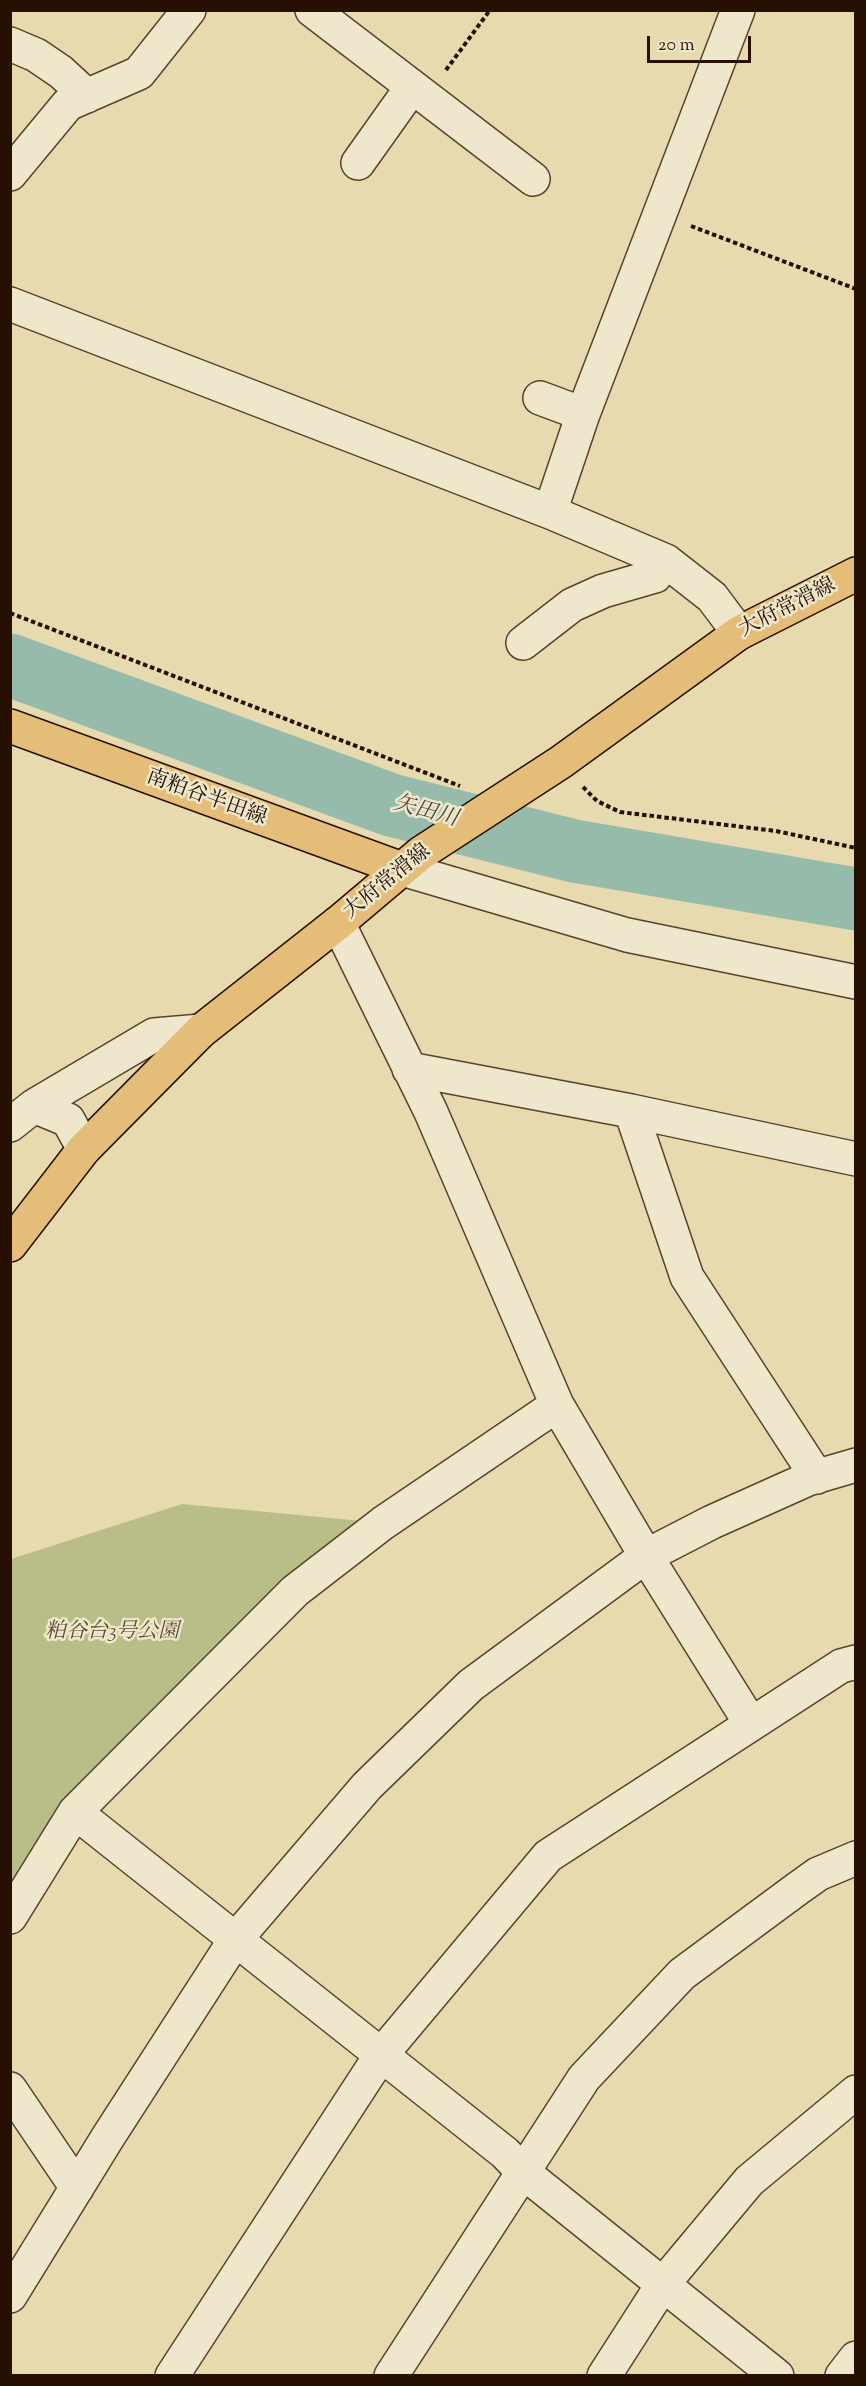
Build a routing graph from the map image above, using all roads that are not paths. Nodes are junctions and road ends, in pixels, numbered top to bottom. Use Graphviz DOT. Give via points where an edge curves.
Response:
graph roads {
  1 [pos="189,10"];
  2 [pos="312,10"];
  3 [pos="738,10"];
  4 [pos="10,44"];
  5 [pos="419,92"];
  6 [pos="87,96"];
  7 [pos="358,163"];
  8 [pos="10,174"];
  9 [pos="532,179"];
  10 [pos="10,304"];
  11 [pos="540,398"];
  12 [pos="583,414"];
  13 [pos="550,512"];
  14 [pos="666,561"];
  15 [pos="855,574"];
  16 [pos="739,633"];
  17 [pos="523,643"];
  18 [pos="10,726"];
  19 [pos="412,861"];
  20 [pos="338,923"];
  21 [pos="855,982"];
  22 [pos="201,1031"];
  23 [pos="409,1069"];
  24 [pos="631,1111"];
  25 [pos="22,1116"];
  26 [pos="84,1149"];
  27 [pos="855,1159"];
  28 [pos="10,1245"];
  29 [pos="557,1405"];
  30 [pos="855,1465"];
  31 [pos="817,1477"];
  32 [pos="646,1556"];
  33 [pos="855,1662"];
  34 [pos="751,1724"];
  35 [pos="75,1812"];
  36 [pos="855,1858"];
  37 [pos="10,1917"];
  38 [pos="235,1941"];
  39 [pos="381,2055"];
  40 [pos="10,2089"];
  41 [pos="855,2092"];
  42 [pos="523,2172"];
  43 [pos="77,2188"];
  44 [pos="663,2284"];
  45 [pos="10,2296"];
  46 [pos="855,2358"];
  47 [pos="172,2376"];
  48 [pos="391,2376"];
  49 [pos="604,2376"];
  50 [pos="777,2376"];
  51 [pos="842,2376"];
  1 -- 6 [label="street" via="139,73"];
  2 -- 5 [label="street"];
  3 -- 12 [label="street"];
  4 -- 6 [label="street" via="36,55"];
  5 -- 7 [label="street"];
  5 -- 9 [label="street"];
  6 -- 8 [label="street" via="68,104"];
  10 -- 13 [label="street"];
  11 -- 12 [label="street"];
  12 -- 13 [label="street"];
  13 -- 14 [label="street"];
  14 -- 16 [label="street" via="712,597"];
  14 -- 17 [label="street" via="655,576 572,605"];
  15 -- 16 [label="main road, 大府常滑線"];
  16 -- 19 [label="main road, 大府常滑線" via="561,762"];
  18 -- 19 [label="main road, 南粕谷半田線"];
  19 -- 20 [label="main road, 大府常滑線"];
  19 -- 21 [label="street" via="627,934"];
  20 -- 22 [label="main road, 大府常滑線"];
  20 -- 23 [label="street"];
  22 -- 25 [label="street" via="154,1035"];
  22 -- 26 [label="main road, 大府常滑線"];
  23 -- 24 [label="street"];
  23 -- 29 [label="street"];
  24 -- 27 [label="street"];
  24 -- 31 [label="street" via="687,1277"];
  25 -- 26 [label="street" via="68,1120"];
  26 -- 28 [label="main road, 大府常滑線"];
  29 -- 32 [label="street"];
  29 -- 35 [label="street" via="383,1523 296,1591"];
  30 -- 31 [label="street"];
  31 -- 32 [label="street" via="712,1522"];
  32 -- 34 [label="street"];
  32 -- 38 [label="street" via="471,1686 367,1786"];
  33 -- 34 [label="street" via="841,1666"];
  34 -- 39 [label="street" via="548,1856"];
  35 -- 37 [label="street"];
  35 -- 38 [label="street"];
  36 -- 42 [label="street" via="818,1874 682,1974 584,2078"];
  38 -- 39 [label="street"];
  38 -- 43 [label="street"];
  39 -- 42 [label="street" via="505,2153"];
  39 -- 47 [label="street"];
  40 -- 43 [label="street"];
  41 -- 44 [label="street" via="749,2181"];
  42 -- 44 [label="street"];
  42 -- 48 [label="street"];
  43 -- 45 [label="street"];
  44 -- 49 [label="street"];
  44 -- 50 [label="street"];
  46 -- 51 [label="street"];
}
